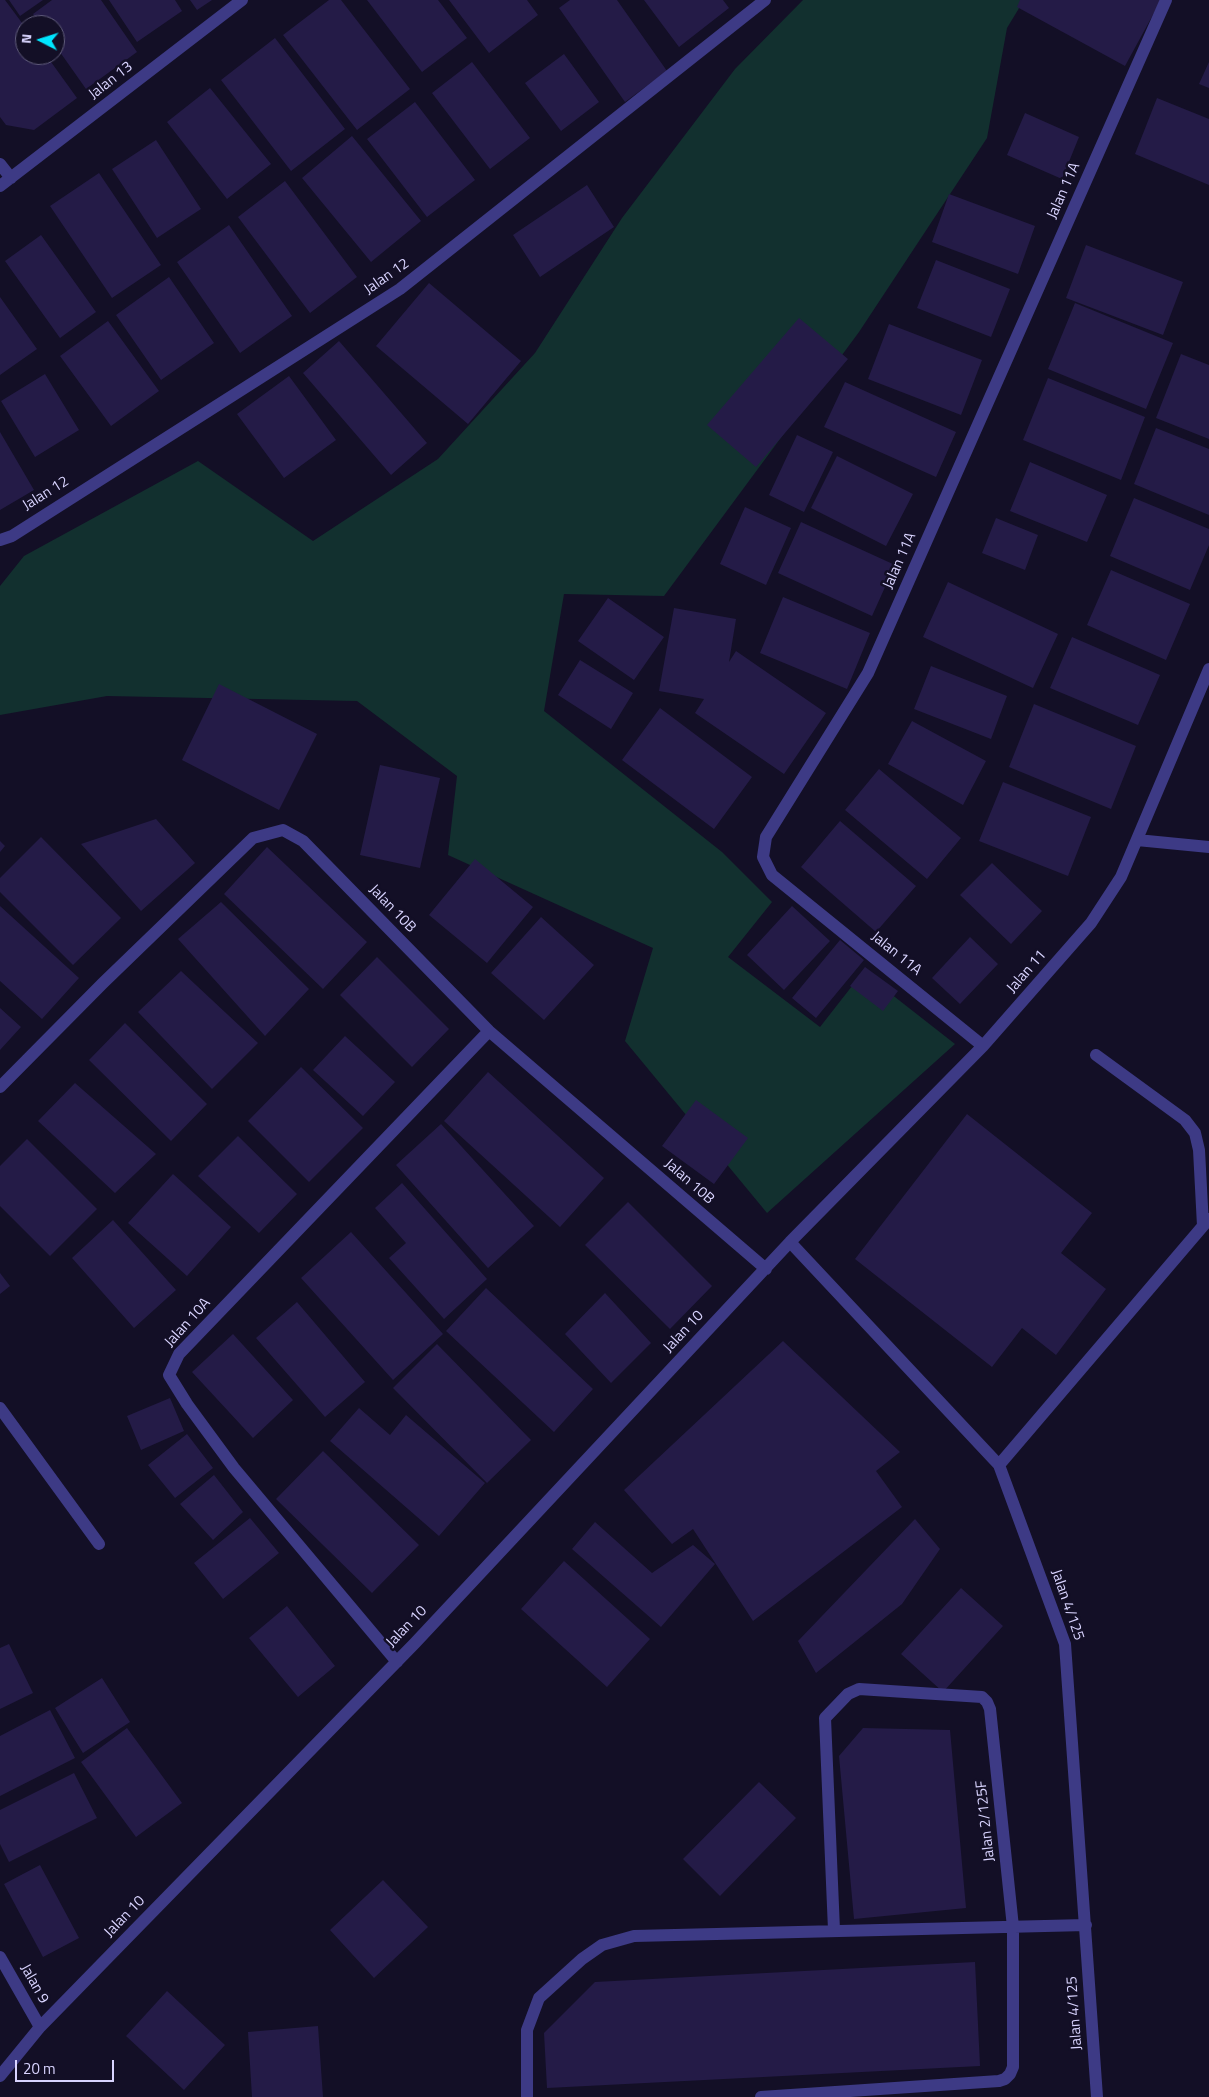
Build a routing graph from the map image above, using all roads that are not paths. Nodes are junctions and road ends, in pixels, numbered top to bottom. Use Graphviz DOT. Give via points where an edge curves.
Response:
graph roads {
  1 [pos="242,0"];
  2 [pos="765,0"];
  3 [pos="1166,0"];
  4 [pos="0,164"];
  5 [pos="12,178"];
  6 [pos="0,186"];
  7 [pos="0,540"];
  8 [pos="1209,669"];
  9 [pos="1137,840"];
  10 [pos="1209,847"];
  11 [pos="488,1031"];
  12 [pos="983,1046"];
  13 [pos="1096,1055"];
  14 [pos="0,1088"];
  15 [pos="1206,1223"];
  16 [pos="790,1242"];
  17 [pos="766,1269"];
  18 [pos="0,1408"];
  19 [pos="999,1465"];
  20 [pos="99,1544"];
  21 [pos="396,1662"];
  22 [pos="1086,1925"];
  23 [pos="1013,1927"];
  24 [pos="834,1930"];
  25 [pos="0,1957"];
  26 [pos="40,2027"];
  27 [pos="0,2076"];
  28 [pos="527,2097"];
  29 [pos="761,2097"];
  30 [pos="1097,2097"];
  1 -- 5 [label="street, Jalan 13"];
  2 -- 7 [label="street, Jalan 12" via="400,289 12,536"];
  3 -- 12 [label="street, Jalan 11A" via="868,673 766,837 762,857 772,875"];
  4 -- 5 [label="street"];
  5 -- 6 [label="street, Jalan 13"];
  8 -- 9 [label="street, Jalan 11"];
  9 -- 10 [label="street"];
  9 -- 12 [label="street, Jalan 11" via="1121,877 1091,923"];
  11 -- 14 [label="street, Jalan 10B" via="303,841 283,830 253,838"];
  11 -- 17 [label="street, Jalan 10B"];
  11 -- 21 [label="street, Jalan 10A" via="179,1354 169,1375 234,1468"];
  12 -- 16 [label="street, Jalan 11"];
  13 -- 15 [label="street" via="1185,1120 1195,1134"];
  15 -- 19 [label="street"];
  16 -- 17 [label="street, Jalan 10"];
  16 -- 19 [label="street, Jalan 4/125"];
  17 -- 21 [label="street, Jalan 10"];
  18 -- 20 [label="street"];
  19 -- 22 [label="street, Jalan 4/125" via="1065,1644"];
  21 -- 26 [label="street, Jalan 10"];
  22 -- 23 [label="street"];
  22 -- 30 [label="street, Jalan 4/125"];
  23 -- 24 [label="street"];
  23 -- 24 [label="street, Jalan 2/125F" via="987,1702 976,1696 859,1690 848,1694 825,1718 824,1724"];
  23 -- 29 [label="street, Jalan 2/125F" via="1013,2067 1005,2079 999,2082"];
  24 -- 28 [label="street" via="634,1936 602,1945 539,1998 527,2030"];
  25 -- 26 [label="street, Jalan 9"];
  26 -- 27 [label="street, Jalan 10"];
}
